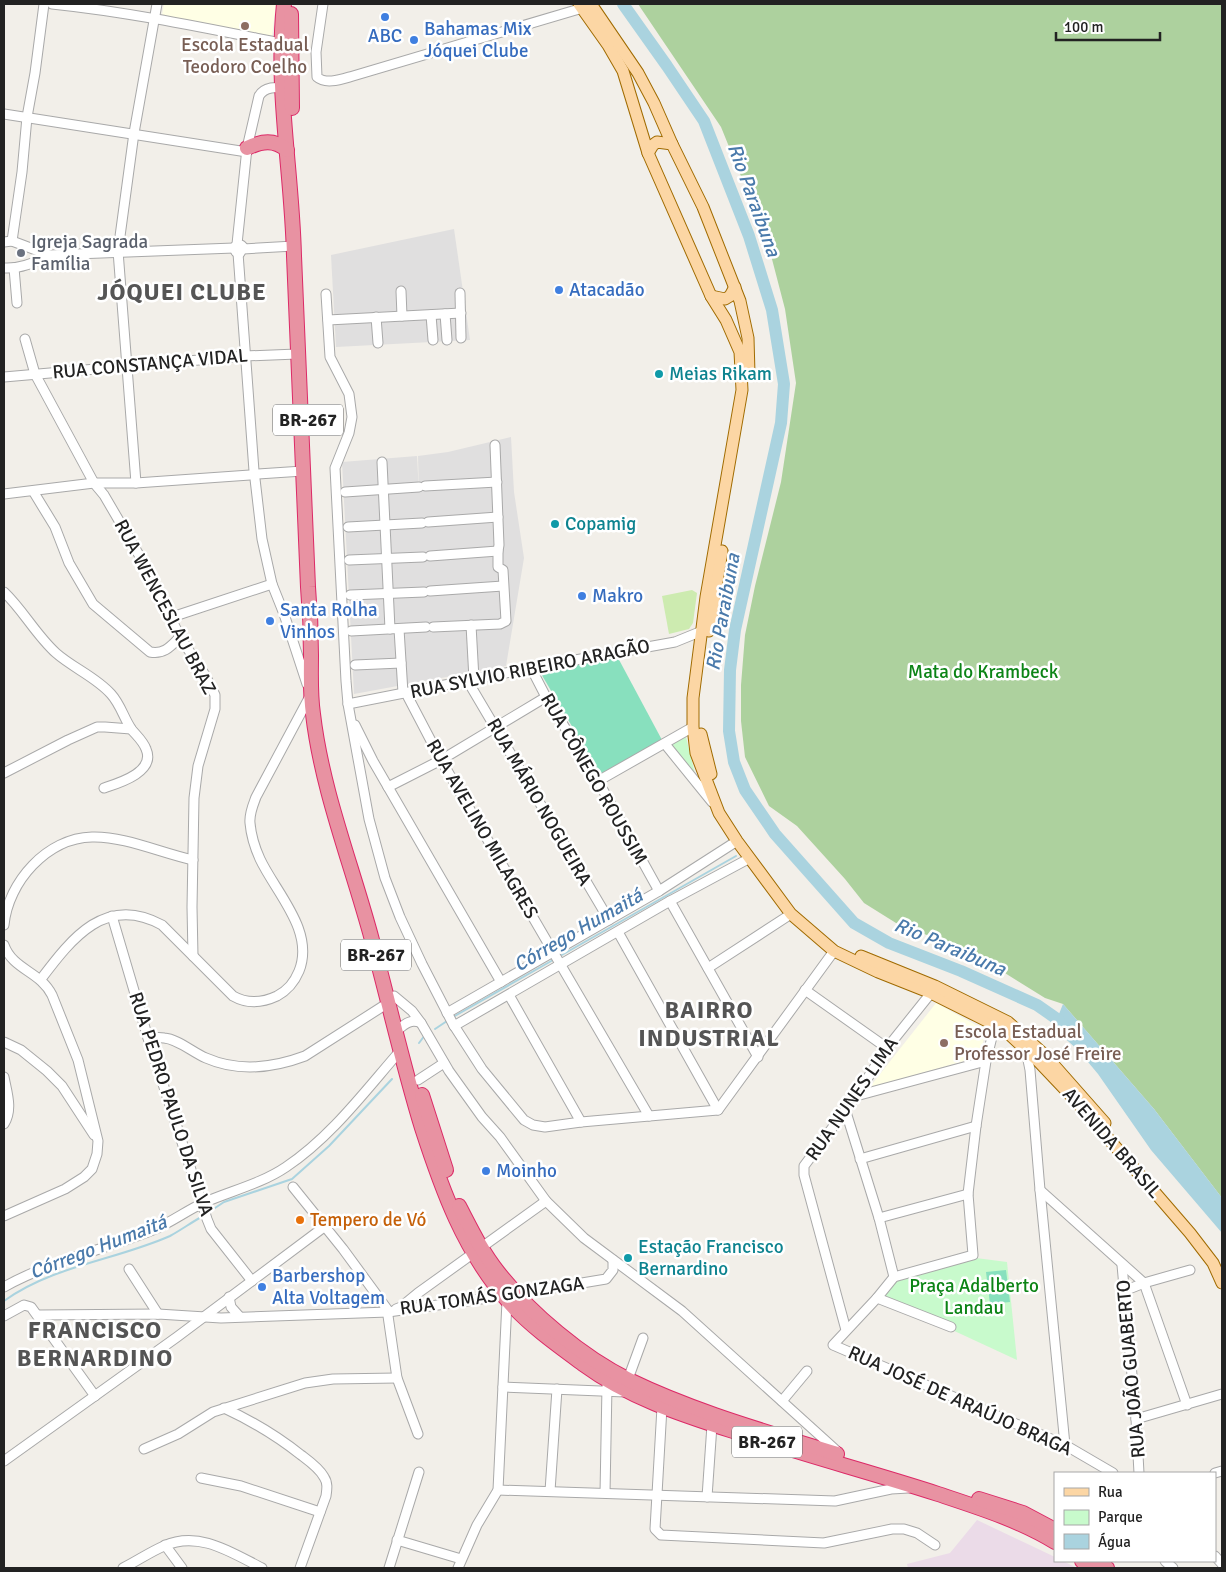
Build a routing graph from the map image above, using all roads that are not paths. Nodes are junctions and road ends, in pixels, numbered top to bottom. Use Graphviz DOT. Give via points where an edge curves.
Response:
graph roads {
  1 [pos="44,4"];
  2 [pos="52,4"];
  3 [pos="157,4"];
  4 [pos="284,4"];
  5 [pos="292,4"];
  6 [pos="323,4"];
  7 [pos="586,5"];
  8 [pos="155,18"];
  9 [pos="281,43"];
  10 [pos="287,86"];
  11 [pos="4,114"];
  12 [pos="28,117"];
  13 [pos="134,133"];
  14 [pos="672,144"];
  15 [pos="247,150"];
  16 [pos="287,150"];
  17 [pos="648,153"];
  18 [pos="8,242"];
  19 [pos="294,246"];
  20 [pos="238,248"];
  21 [pos="118,251"];
  22 [pos="49,255"];
  23 [pos="4,268"];
  24 [pos="14,268"];
  25 [pos="735,288"];
  26 [pos="401,291"];
  27 [pos="460,293"];
  28 [pos="326,294"];
  29 [pos="711,296"];
  30 [pos="17,303"];
  31 [pos="462,313"];
  32 [pos="445,314"];
  33 [pos="432,315"];
  34 [pos="402,316"];
  35 [pos="376,317"];
  36 [pos="328,320"];
  37 [pos="461,338"];
  38 [pos="25,339"];
  39 [pos="433,340"];
  40 [pos="446,340"];
  41 [pos="378,343"];
  42 [pos="297,354"];
  43 [pos="245,356"];
  44 [pos="128,366"];
  45 [pos="35,374"];
  46 [pos="4,377"];
  47 [pos="495,445"];
  48 [pos="382,462"];
  49 [pos="303,471"];
  50 [pos="254,475"];
  51 [pos="497,482"];
  52 [pos="94,483"];
  53 [pos="136,483"];
  54 [pos="384,490"];
  55 [pos="33,492"];
  56 [pos="345,492"];
  57 [pos="4,494"];
  58 [pos="498,517"];
  59 [pos="385,525"];
  60 [pos="348,527"];
  61 [pos="498,551"];
  62 [pos="387,558"];
  63 [pos="349,560"];
  64 [pos="272,584"];
  65 [pos="503,586"];
  66 [pos="4,592"];
  67 [pos="389,594"];
  68 [pos="350,595"];
  69 [pos="172,617"];
  70 [pos="471,625"];
  71 [pos="395,629"];
  72 [pos="351,631"];
  73 [pos="706,631"];
  74 [pos="180,637"];
  75 [pos="297,649"];
  76 [pos="311,649"];
  77 [pos="401,663"];
  78 [pos="355,665"];
  79 [pos="531,668"];
  80 [pos="472,682"];
  81 [pos="406,695"];
  82 [pos="311,696"];
  83 [pos="546,697"];
  84 [pos="348,704"];
  85 [pos="351,718"];
  86 [pos="495,727"];
  87 [pos="693,727"];
  88 [pos="132,729"];
  89 [pos="665,744"];
  90 [pos="704,750"];
  91 [pos="441,760"];
  92 [pos="373,761"];
  93 [pos="358,764"];
  94 [pos="4,773"];
  95 [pos="598,781"];
  96 [pos="388,787"];
  97 [pos="104,788"];
  98 [pos="717,808"];
  99 [pos="737,841"];
  100 [pos="750,858"];
  101 [pos="193,860"];
  102 [pos="764,868"];
  103 [pos="659,890"];
  104 [pos="670,901"];
  105 [pos="791,914"];
  106 [pos="112,916"];
  107 [pos="609,920"];
  108 [pos="4,925"];
  109 [pos="618,932"];
  110 [pos="4,945"];
  111 [pos="834,951"];
  112 [pos="554,953"];
  113 [pos="193,956"];
  114 [pos="561,963"];
  115 [pos="882,965"];
  116 [pos="708,968"];
  117 [pos="42,979"];
  118 [pos="501,982"];
  119 [pos="805,990"];
  120 [pos="933,990"];
  121 [pos="509,995"];
  122 [pos="391,1000"];
  123 [pos="450,1019"];
  124 [pos="421,1023"];
  125 [pos="995,1025"];
  126 [pos="399,1029"];
  127 [pos="148,1038"];
  128 [pos="4,1042"];
  129 [pos="886,1048"];
  130 [pos="1026,1050"];
  131 [pos="400,1051"];
  132 [pos="758,1057"];
  133 [pos="986,1061"];
  134 [pos="1038,1061"];
  135 [pos="444,1063"];
  136 [pos="1030,1070"];
  137 [pos="4,1077"];
  138 [pos="418,1080"];
  139 [pos="856,1096"];
  140 [pos="845,1109"];
  141 [pos="718,1110"];
  142 [pos="649,1116"];
  143 [pos="581,1122"];
  144 [pos="4,1124"];
  145 [pos="976,1126"];
  146 [pos="98,1141"];
  147 [pos="860,1158"];
  148 [pos="292,1187"];
  149 [pos="1040,1190"];
  150 [pos="968,1194"];
  151 [pos="546,1201"];
  152 [pos="204,1211"];
  153 [pos="4,1216"];
  154 [pos="879,1218"];
  155 [pos="324,1228"];
  156 [pos="477,1250"];
  157 [pos="613,1260"];
  158 [pos="1122,1265"];
  159 [pos="1222,1268"];
  160 [pos="129,1269"];
  161 [pos="1190,1270"];
  162 [pos="894,1277"];
  163 [pos="252,1281"];
  164 [pos="1144,1283"];
  165 [pos="1222,1283"];
  166 [pos="4,1287"];
  167 [pos="425,1288"];
  168 [pos="1124,1291"];
  169 [pos="229,1297"];
  170 [pos="509,1297"];
  171 [pos="877,1298"];
  172 [pos="436,1305"];
  173 [pos="388,1312"];
  174 [pos="158,1314"];
  175 [pos="4,1316"];
  176 [pos="39,1316"];
  177 [pos="240,1316"];
  178 [pos="203,1317"];
  179 [pos="951,1327"];
  180 [pos="846,1330"];
  181 [pos="643,1338"];
  182 [pos="807,1371"];
  183 [pos="397,1378"];
  184 [pos="606,1385"];
  185 [pos="628,1385"];
  186 [pos="503,1387"];
  187 [pos="557,1389"];
  188 [pos="1222,1394"];
  189 [pos="95,1396"];
  190 [pos="782,1401"];
  191 [pos="1187,1404"];
  192 [pos="662,1407"];
  193 [pos="224,1408"];
  194 [pos="1136,1419"];
  195 [pos="712,1425"];
  196 [pos="418,1434"];
  197 [pos="1065,1445"];
  198 [pos="144,1449"];
  199 [pos="843,1456"];
  200 [pos="4,1461"];
  201 [pos="419,1472"];
  202 [pos="1111,1472"];
  203 [pos="1139,1472"];
  204 [pos="201,1478"];
  205 [pos="895,1486"];
  206 [pos="498,1490"];
  207 [pos="550,1491"];
  208 [pos="605,1493"];
  209 [pos="656,1495"];
  210 [pos="707,1496"];
  211 [pos="320,1512"];
  212 [pos="1054,1529"];
  213 [pos="397,1540"];
  214 [pos="1054,1542"];
  215 [pos="165,1545"];
  216 [pos="935,1545"];
  217 [pos="1086,1562"];
  218 [pos="459,1564"];
  219 [pos="1102,1566"];
  220 [pos="123,1568"];
  221 [pos="182,1568"];
  222 [pos="262,1568"];
  223 [pos="300,1568"];
  224 [pos="389,1568"];
  1 -- 12 [label="street"];
  2 -- 8 [label="street"];
  3 -- 8 [label="street"];
  4 -- 9 [label="highway, BR-267"];
  5 -- 10 [label="highway, BR-267"];
  6 -- 7 [label="street" via="316,52 317,77 326,81 353,76"];
  7 -- 14 [label="main road" via="638,73"];
  7 -- 17 [label="main road" via="623,71"];
  8 -- 9 [label="street"];
  8 -- 13 [label="street"];
  9 -- 10 [label="highway, BR-267"];
  10 -- 15 [label="street" via="261,92"];
  10 -- 16 [label="highway, BR-267"];
  10 -- 122 [label="highway, BR-267" via="305,304 317,693 332,779"];
  11 -- 12 [label="street"];
  12 -- 13 [label="street"];
  12 -- 18 [label="street" via="22,172"];
  13 -- 15 [label="street"];
  13 -- 21 [label="street"];
  14 -- 17 [label="main road" via="657,142"];
  14 -- 25 [label="main road" via="703,207"];
  15 -- 16 [label="highway" via="260,142 271,142"];
  15 -- 20 [label="street"];
  16 -- 19 [label="highway, BR-267"];
  17 -- 29 [label="main road"];
  18 -- 22 [label="street"];
  19 -- 20 [label="street"];
  19 -- 42 [label="highway, BR-267"];
  20 -- 21 [label="street"];
  20 -- 43 [label="street"];
  21 -- 22 [label="street"];
  21 -- 44 [label="street"];
  22 -- 24 [label="street"];
  23 -- 24 [label="street"];
  24 -- 30 [label="street"];
  25 -- 29 [label="main road" via="725,299"];
  25 -- 73 [label="main road" via="748,338 748,399"];
  26 -- 34 [label="street"];
  27 -- 31 [label="street"];
  28 -- 36 [label="street"];
  29 -- 73 [label="main road" via="740,352 742,390"];
  31 -- 32 [label="street"];
  31 -- 37 [label="street"];
  32 -- 33 [label="street"];
  32 -- 40 [label="street"];
  33 -- 34 [label="street"];
  33 -- 39 [label="street"];
  34 -- 35 [label="street"];
  35 -- 36 [label="street"];
  35 -- 41 [label="street"];
  36 -- 84 [label="street" via="330,357 349,394 351,411 350,428 334,468"];
  38 -- 45 [label="street, RUA WENCESLAU BRAZ"];
  42 -- 43 [label="street, RUA CONSTANÇA VIDAL"];
  42 -- 49 [label="highway, BR-267"];
  43 -- 44 [label="street, RUA CONSTANÇA VIDAL"];
  43 -- 50 [label="street"];
  44 -- 45 [label="street, RUA CONSTANÇA VIDAL"];
  44 -- 53 [label="street"];
  45 -- 46 [label="street, RUA CONSTANÇA VIDAL"];
  45 -- 52 [label="street, RUA WENCESLAU BRAZ"];
  47 -- 51 [label="street"];
  48 -- 54 [label="street"];
  49 -- 50 [label="street"];
  49 -- 76 [label="highway, BR-267"];
  50 -- 53 [label="street"];
  50 -- 64 [label="street" via="262,539"];
  51 -- 54 [label="street"];
  51 -- 58 [label="street"];
  52 -- 53 [label="street"];
  52 -- 55 [label="street"];
  52 -- 69 [label="street, RUA WENCESLAU BRAZ" via="149,572"];
  54 -- 56 [label="street"];
  54 -- 59 [label="street"];
  55 -- 57 [label="street"];
  55 -- 74 [label="street" via="55,527 69,563 93,604 150,652 162,652"];
  58 -- 59 [label="street"];
  58 -- 61 [label="street"];
  59 -- 60 [label="street"];
  59 -- 62 [label="street"];
  61 -- 62 [label="street"];
  61 -- 65 [label="street"];
  62 -- 63 [label="street"];
  62 -- 67 [label="street"];
  64 -- 69 [label="street"];
  64 -- 75 [label="street"];
  65 -- 67 [label="street"];
  65 -- 70 [label="street" via="504,623"];
  66 -- 88 [label="street" via="56,653 111,694"];
  67 -- 68 [label="street"];
  67 -- 71 [label="street"];
  69 -- 74 [label="street, RUA WENCESLAU BRAZ"];
  70 -- 71 [label="street"];
  70 -- 80 [label="street"];
  71 -- 72 [label="street"];
  71 -- 77 [label="street"];
  73 -- 79 [label="street, RUA SYLVIO RIBEIRO ARAGÃO" via="675,642"];
  73 -- 87 [label="main road" via="693,698"];
  73 -- 90 [label="main road" via="699,702"];
  74 -- 101 [label="street, RUA WENCESLAU BRAZ" via="212,688 216,703 198,766"];
  75 -- 76 [label="street" via="304,652"];
  75 -- 82 [label="street"];
  76 -- 82 [label="highway, BR-267"];
  77 -- 78 [label="street"];
  77 -- 81 [label="street"];
  79 -- 80 [label="street, RUA SYLVIO RIBEIRO ARAGÃO"];
  79 -- 83 [label="street, RUA CÔNEGO ROUSSIM"];
  80 -- 81 [label="street, RUA SYLVIO RIBEIRO ARAGÃO"];
  80 -- 86 [label="street, RUA MÁRIO NOGUEIRA"];
  81 -- 84 [label="street, RUA SYLVIO RIBEIRO ARAGÃO"];
  81 -- 91 [label="street, RUA AVELINO MILAGRES"];
  82 -- 113 [label="street" via="250,813 252,834 260,859 294,918 300,936 303,961 296,978 286,991 274,997 246,1002 233,996"];
  82 -- 122 [label="highway, BR-267" via="326,780"];
  83 -- 86 [label="street"];
  83 -- 95 [label="street, RUA CÔNEGO ROUSSIM"];
  84 -- 85 [label="street"];
  85 -- 92 [label="street"];
  85 -- 93 [label="street"];
  86 -- 91 [label="street"];
  86 -- 107 [label="street, RUA MÁRIO NOGUEIRA"];
  87 -- 89 [label="street"];
  87 -- 90 [label="main road"];
  87 -- 98 [label="main road" via="696,753"];
  88 -- 94 [label="street" via="97,728"];
  88 -- 97 [label="street" via="147,750 144,765 128,779"];
  89 -- 95 [label="street"];
  89 -- 98 [label="street"];
  90 -- 102 [label="main road" via="726,810"];
  91 -- 96 [label="street"];
  91 -- 112 [label="street, RUA AVELINO MILAGRES"];
  92 -- 93 [label="street"];
  92 -- 96 [label="street"];
  93 -- 123 [label="street" via="385,878"];
  95 -- 103 [label="street, RUA CÔNEGO ROUSSIM"];
  96 -- 118 [label="street"];
  98 -- 99 [label="main road"];
  99 -- 100 [label="main road"];
  99 -- 102 [label="main road" via="744,844"];
  99 -- 103 [label="street"];
  100 -- 104 [label="street"];
  100 -- 105 [label="main road"];
  101 -- 108 [label="street" via="103,838 90,837 65,843 38,859 20,879 4,917"];
  101 -- 113 [label="street, RUA WENCESLAU BRAZ"];
  102 -- 115 [label="main road" via="815,927 839,944"];
  103 -- 107 [label="street"];
  104 -- 109 [label="street"];
  104 -- 116 [label="street"];
  105 -- 111 [label="main road"];
  105 -- 116 [label="street"];
  106 -- 113 [label="street" via="128,914 150,918 162,925"];
  106 -- 117 [label="street" via="97,922 71,942"];
  106 -- 127 [label="street, RUA PEDRO PAULO DA SILVA"];
  107 -- 112 [label="street"];
  109 -- 114 [label="street"];
  109 -- 141 [label="street"];
  110 -- 117 [label="street" via="13,961"];
  111 -- 115 [label="main road" via="842,950 861,960"];
  111 -- 119 [label="street"];
  111 -- 120 [label="main road" via="878,972"];
  112 -- 114 [label="street, RUA AVELINO MILAGRES"];
  112 -- 118 [label="street"];
  114 -- 121 [label="street"];
  114 -- 142 [label="street, RUA AVELINO MILAGRES"];
  115 -- 120 [label="main road"];
  116 -- 132 [label="street"];
  117 -- 146 [label="street" via="71,1040"];
  118 -- 123 [label="street"];
  119 -- 129 [label="street"];
  119 -- 132 [label="street"];
  120 -- 125 [label="main road, AVENIDA BRASIL"];
  120 -- 129 [label="street, RUA NUNES LIMA"];
  120 -- 159 [label="main road, AVENIDA BRASIL" via="1008,1022 1033,1042 1196,1228"];
  121 -- 123 [label="street"];
  121 -- 143 [label="street"];
  122 -- 124 [label="street" via="412,1011"];
  122 -- 126 [label="highway, BR-267"];
  122 -- 127 [label="street" via="304,1056 256,1068 229,1066 165,1038"];
  123 -- 143 [label="street" via="482,1069 524,1120 545,1127"];
  124 -- 126 [label="street" via="410,1021"];
  124 -- 135 [label="street"];
  125 -- 130 [label="main road, AVENIDA BRASIL"];
  125 -- 133 [label="street"];
  126 -- 131 [label="highway, BR-267"];
  126 -- 138 [label="highway, BR-267"];
  127 -- 152 [label="street, RUA PEDRO PAULO DA SILVA"];
  128 -- 146 [label="street" via="21,1050 62,1086"];
  129 -- 139 [label="street, RUA NUNES LIMA"];
  130 -- 134 [label="main road, AVENIDA BRASIL"];
  130 -- 136 [label="street"];
  131 -- 152 [label="street" via="355,1104 301,1156 271,1177"];
  131 -- 156 [label="highway, BR-267" via="444,1192"];
  132 -- 141 [label="street"];
  133 -- 139 [label="street"];
  133 -- 145 [label="street"];
  134 -- 136 [label="street"];
  134 -- 165 [label="main road, AVENIDA BRASIL" via="1190,1233 1213,1263"];
  135 -- 138 [label="street"];
  135 -- 151 [label="street"];
  136 -- 149 [label="street"];
  137 -- 144 [label="street" via="9,1112"];
  138 -- 156 [label="highway, BR-267" via="452,1187"];
  139 -- 140 [label="street, RUA NUNES LIMA"];
  140 -- 147 [label="street"];
  140 -- 180 [label="street, RUA NUNES LIMA" via="806,1162 804,1170"];
  141 -- 142 [label="street"];
  142 -- 143 [label="street"];
  145 -- 147 [label="street"];
  145 -- 150 [label="street"];
  146 -- 153 [label="street" via="95,1163 84,1177"];
  147 -- 154 [label="street"];
  148 -- 155 [label="street"];
  149 -- 158 [label="street"];
  149 -- 197 [label="street"];
  150 -- 154 [label="street"];
  150 -- 162 [label="street" via="974,1252 971,1256"];
  151 -- 156 [label="street"];
  151 -- 157 [label="street" via="584,1238"];
  152 -- 163 [label="street, RUA PEDRO PAULO DA SILVA" via="211,1228"];
  152 -- 166 [label="street" via="179,1217"];
  154 -- 162 [label="street"];
  155 -- 163 [label="street"];
  155 -- 173 [label="street"];
  156 -- 167 [label="street"];
  156 -- 170 [label="highway, BR-267"];
  157 -- 170 [label="street, RUA TOMÁS GONZAGA" via="613,1270 606,1279"];
  157 -- 190 [label="street" via="682,1311"];
  158 -- 164 [label="street"];
  158 -- 168 [label="street, RUA JOÃO GUABERTO"];
  160 -- 174 [label="street"];
  161 -- 164 [label="street"];
  162 -- 171 [label="street"];
  163 -- 169 [label="street"];
  164 -- 168 [label="street"];
  164 -- 191 [label="street"];
  167 -- 172 [label="street" via="426,1301"];
  167 -- 173 [label="street" via="401,1307"];
  168 -- 194 [label="street, RUA JOÃO GUABERTO"];
  169 -- 177 [label="street" via="231,1307"];
  169 -- 178 [label="street"];
  170 -- 172 [label="street, RUA TOMÁS GONZAGA"];
  170 -- 184 [label="highway, BR-267" via="555,1343"];
  170 -- 185 [label="highway, BR-267"];
  170 -- 186 [label="street"];
  171 -- 179 [label="street"];
  171 -- 180 [label="street"];
  172 -- 173 [label="street, RUA TOMÁS GONZAGA"];
  173 -- 177 [label="street, RUA TOMÁS GONZAGA"];
  173 -- 183 [label="street"];
  174 -- 176 [label="street, RUA TOMÁS GONZAGA"];
  174 -- 178 [label="street, RUA TOMÁS GONZAGA"];
  175 -- 176 [label="street, RUA TOMÁS GONZAGA" via="26,1304"];
  176 -- 189 [label="street"];
  177 -- 178 [label="street, RUA TOMÁS GONZAGA"];
  178 -- 189 [label="street"];
  180 -- 197 [label="street, RUA JOSÉ DE ARAÚJO BRAGA" via="833,1345"];
  181 -- 185 [label="street"];
  182 -- 190 [label="street"];
  183 -- 193 [label="street" via="320,1380"];
  183 -- 196 [label="street"];
  184 -- 185 [label="highway, BR-267"];
  184 -- 187 [label="street"];
  184 -- 208 [label="street"];
  185 -- 192 [label="highway, BR-267"];
  185 -- 199 [label="highway, BR-267"];
  186 -- 187 [label="street"];
  186 -- 206 [label="street"];
  187 -- 207 [label="street"];
  188 -- 191 [label="street"];
  189 -- 200 [label="street"];
  190 -- 199 [label="street"];
  191 -- 194 [label="street"];
  192 -- 195 [label="highway, BR-267"];
  192 -- 209 [label="street"];
  193 -- 198 [label="street"];
  193 -- 211 [label="street" via="269,1431 319,1470 327,1488"];
  194 -- 203 [label="street, RUA JOÃO GUABERTO"];
  195 -- 205 [label="highway, BR-267"];
  195 -- 210 [label="street"];
  197 -- 202 [label="street, RUA JOSÉ DE ARAÚJO BRAGA"];
  199 -- 212 [label="highway, BR-267" via="1004,1506"];
  201 -- 213 [label="street"];
  204 -- 211 [label="street" via="241,1486"];
  205 -- 210 [label="street" via="835,1501"];
  205 -- 214 [label="highway, BR-267" via="915,1487 990,1511"];
  206 -- 207 [label="street"];
  206 -- 218 [label="street"];
  207 -- 208 [label="street"];
  208 -- 209 [label="street"];
  209 -- 210 [label="street"];
  209 -- 216 [label="street" via="655,1529 661,1535 824,1543 904,1529 917,1532"];
  211 -- 223 [label="street"];
  213 -- 218 [label="street"];
  213 -- 224 [label="street"];
  215 -- 220 [label="street"];
  215 -- 221 [label="street"];
  215 -- 222 [label="street" via="200,1540"];
  217 -- 219 [label="highway"];
}
